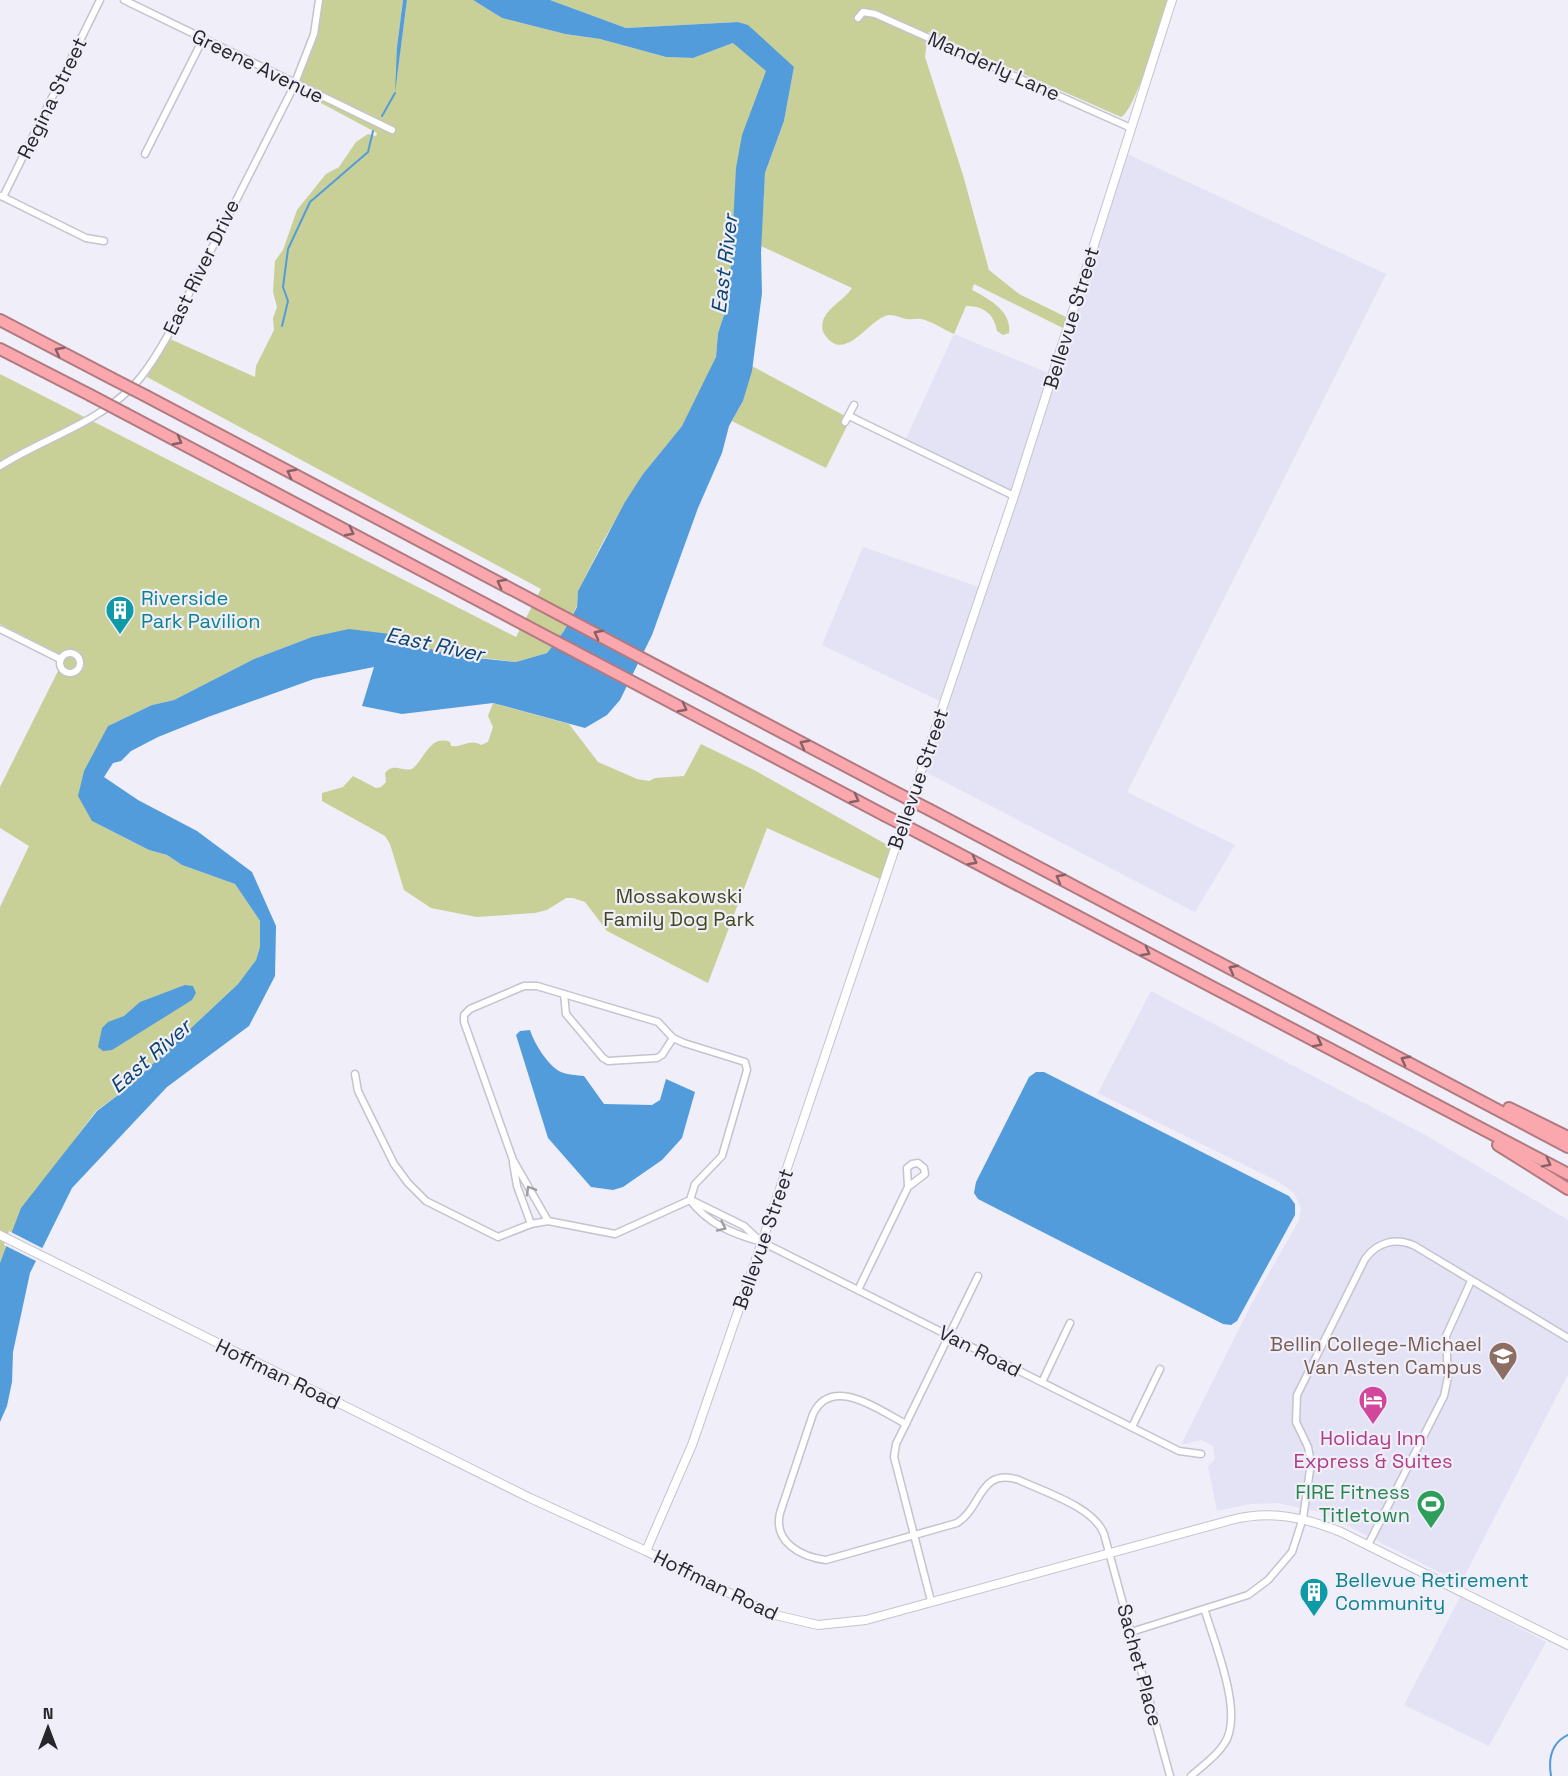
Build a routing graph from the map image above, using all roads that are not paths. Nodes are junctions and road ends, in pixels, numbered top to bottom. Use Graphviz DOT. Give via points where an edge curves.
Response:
graph roads {
  1 [pos="100,0"];
  2 [pos="124,0"];
  3 [pos="319,0"];
  4 [pos="1172,0"];
  5 [pos="858,18"];
  6 [pos="203,39"];
  7 [pos="295,83"];
  8 [pos="1131,128"];
  9 [pos="392,130"];
  10 [pos="145,154"];
  11 [pos="2,196"];
  12 [pos="104,241"];
  13 [pos="0,320"];
  14 [pos="0,349"];
  15 [pos="854,405"];
  16 [pos="0,466"];
  17 [pos="1014,496"];
  18 [pos="0,629"];
  19 [pos="60,659"];
  20 [pos="564,994"];
  21 [pos="674,1038"];
  22 [pos="356,1074"];
  23 [pos="1432,1074"];
  24 [pos="1469,1123"];
  25 [pos="1568,1137"];
  26 [pos="1568,1147"];
  27 [pos="513,1160"];
  28 [pos="1568,1174"];
  29 [pos="908,1187"];
  30 [pos="1568,1189"];
  31 [pos="690,1200"];
  32 [pos="548,1221"];
  33 [pos="531,1224"];
  34 [pos="0,1235"];
  35 [pos="762,1242"];
  36 [pos="978,1276"];
  37 [pos="1472,1281"];
  38 [pos="858,1290"];
  39 [pos="1070,1323"];
  40 [pos="950,1336"];
  41 [pos="1568,1338"];
  42 [pos="1160,1369"];
  43 [pos="1042,1382"];
  44 [pos="906,1424"];
  45 [pos="1132,1427"];
  46 [pos="1201,1454"];
  47 [pos="1303,1518"];
  48 [pos="915,1535"];
  49 [pos="1368,1545"];
  50 [pos="646,1551"];
  51 [pos="1109,1554"];
  52 [pos="931,1601"];
  53 [pos="1205,1611"];
  54 [pos="1131,1632"];
  55 [pos="1568,1645"];
  56 [pos="1170,1776"];
  57 [pos="1191,1776"];
  1 -- 11 [label="street, Regina Street"];
  2 -- 6 [label="street, Greene Avenue"];
  3 -- 7 [label="street, East River Drive" via="314,33"];
  4 -- 8 [label="street, Bellevue Street"];
  5 -- 8 [label="street, Manderly Lane" via="863,12 875,14"];
  6 -- 7 [label="street, Greene Avenue"];
  6 -- 10 [label="street"];
  7 -- 9 [label="street, Greene Avenue"];
  7 -- 16 [label="street, East River Drive" via="167,337 133,386 91,417"];
  8 -- 17 [label="street, Bellevue Street"];
  11 -- 12 [label="street" via="86,238"];
  23 -- 13 [label="highway, one-way, bridge"];
  14 -- 24 [label="highway, one-way, bridge"];
  15 -- 17 [label="street" via="847,419"];
  17 -- 35 [label="street, Bellevue Street"];
  18 -- 19 [label="street"];
  20 -- 21 [label="street" via="658,1022"];
  20 -- 21 [label="street" via="566,1014 608,1060 657,1058"];
  20 -- 27 [label="street" via="524,986 464,1015"];
  21 -- 31 [label="street" via="745,1062 747,1070 722,1156 695,1184"];
  22 -- 33 [label="street" via="358,1091 394,1164 420,1197 498,1237"];
  23 -- 25 [label="highway" via="1445,1076"];
  23 -- 26 [label="highway"];
  24 -- 28 [label="highway, one-way"];
  24 -- 30 [label="highway"];
  32 -- 27 [label="street, one-way"];
  27 -- 33 [label="street" via="517,1186"];
  29 -- 38 [label="street"];
  31 -- 32 [label="street" via="615,1234"];
  31 -- 35 [label="street" via="744,1226"];
  31 -- 35 [label="street, one-way" via="710,1221"];
  32 -- 33 [label="street"];
  34 -- 50 [label="street, Hoffman Road" via="530,1498"];
  35 -- 38 [label="street, Van Road"];
  35 -- 50 [label="street, Bellevue Street" via="692,1444"];
  36 -- 40 [label="street"];
  37 -- 41 [label="street"];
  37 -- 47 [label="street" via="1403,1242 1383,1244 1365,1259 1297,1395 1296,1422 1311,1463"];
  37 -- 49 [label="street" via="1445,1338 1448,1377 1444,1396"];
  38 -- 40 [label="street, Van Road"];
  39 -- 43 [label="street"];
  40 -- 43 [label="street, Van Road"];
  40 -- 44 [label="street"];
  42 -- 45 [label="street"];
  43 -- 45 [label="street, Van Road"];
  44 -- 48 [label="street" via="894,1457"];
  44 -- 48 [label="street, Sachet Place" via="851,1396 834,1395 822,1402 813,1414 778,1527 789,1545 826,1560"];
  45 -- 46 [label="street, Van Road" via="1179,1451"];
  47 -- 49 [label="street, Hoffman Road"];
  47 -- 51 [label="street, Hoffman Road" via="1268,1514 1245,1517"];
  47 -- 53 [label="street" via="1292,1552 1268,1580 1248,1595"];
  48 -- 51 [label="street, Sachet Place" via="957,1523 971,1511 987,1484 1012,1478 1090,1514 1102,1526"];
  48 -- 52 [label="street"];
  49 -- 55 [label="street, Hoffman Road"];
  50 -- 52 [label="street, Hoffman Road" via="761,1610 805,1624 851,1623"];
  51 -- 52 [label="street, Hoffman Road"];
  51 -- 54 [label="street, Sachet Place"];
  53 -- 54 [label="street"];
  53 -- 57 [label="street" via="1232,1719 1224,1744"];
  54 -- 56 [label="street, Sachet Place"];
}
